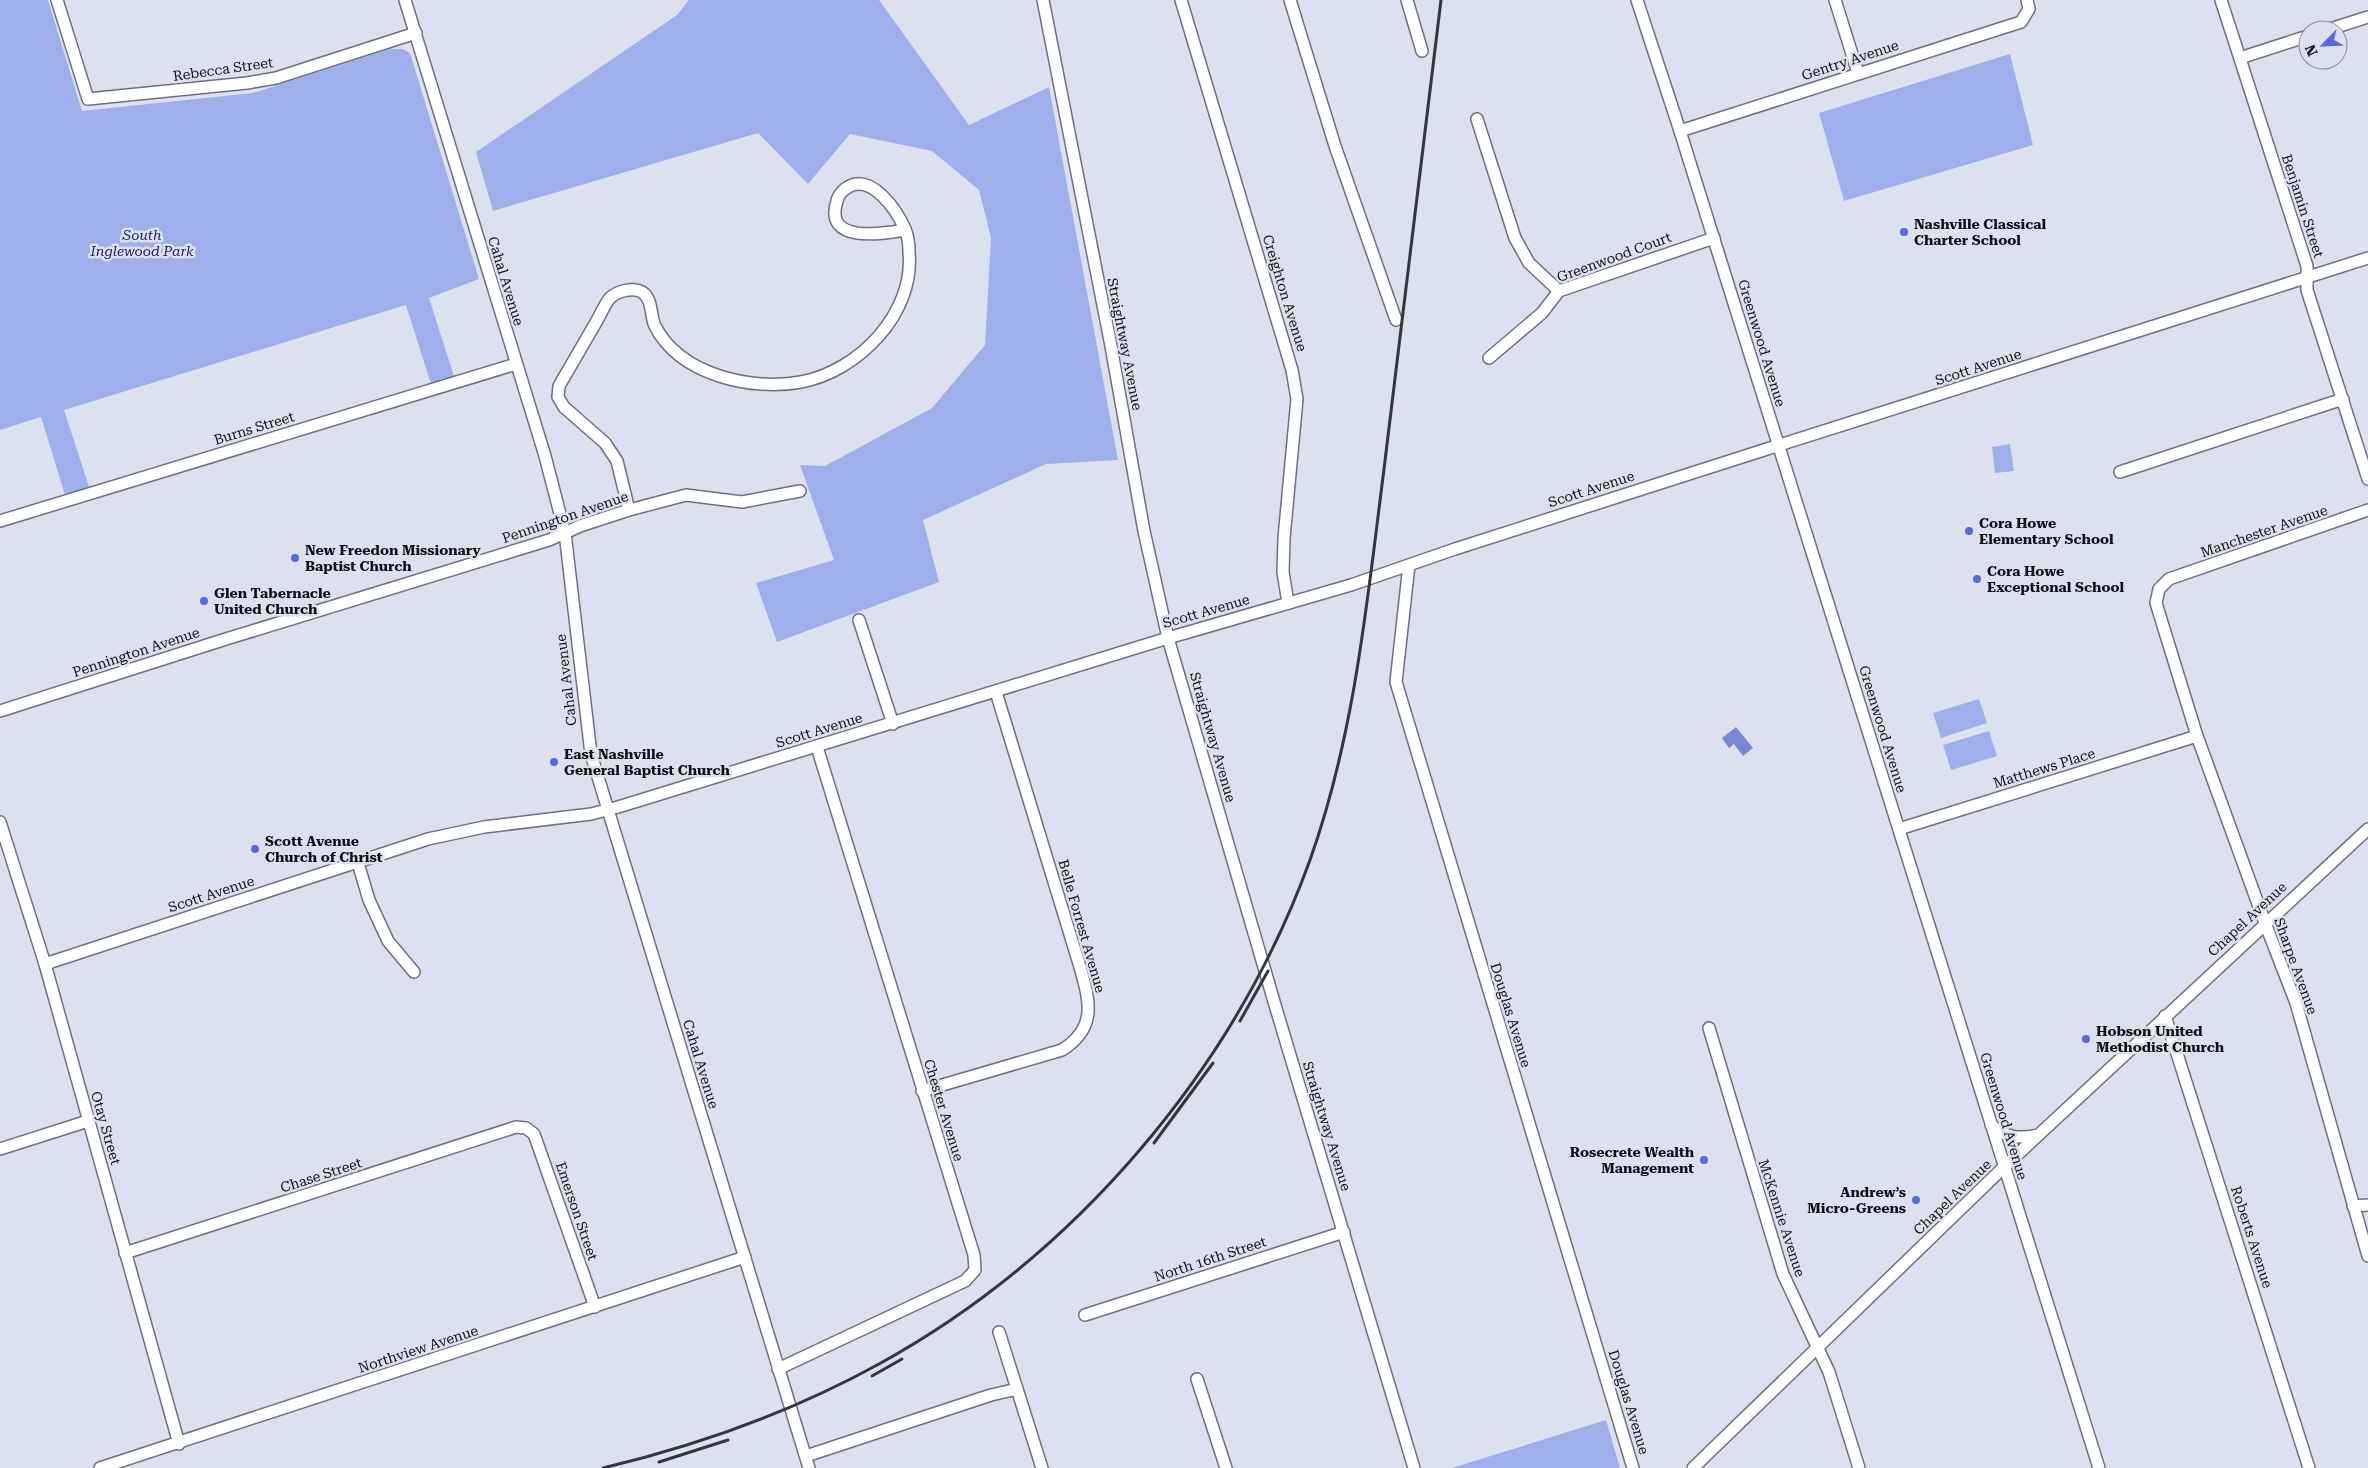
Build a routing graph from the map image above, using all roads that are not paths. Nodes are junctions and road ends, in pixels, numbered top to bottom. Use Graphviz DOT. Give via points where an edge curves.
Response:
graph roads {
  1 [pos="57,0"];
  2 [pos="405,0"];
  3 [pos="1042,0"];
  4 [pos="1181,0"];
  5 [pos="1290,0"];
  6 [pos="1407,0"];
  7 [pos="1637,0"];
  8 [pos="1834,0"];
  9 [pos="2027,0"];
  10 [pos="2221,0"];
  11 [pos="2368,17"];
  12 [pos="2348,24"];
  13 [pos="416,33"];
  14 [pos="2298,39"];
  15 [pos="1422,51"];
  16 [pos="2240,58"];
  17 [pos="1858,73"];
  18 [pos="1477,119"];
  19 [pos="1680,131"];
  20 [pos="905,230"];
  21 [pos="1714,238"];
  22 [pos="2368,258"];
  23 [pos="2307,278"];
  24 [pos="1559,291"];
  25 [pos="1396,320"];
  26 [pos="1489,358"];
  27 [pos="516,364"];
  28 [pos="2343,399"];
  29 [pos="1778,445"];
  30 [pos="2120,472"];
  31 [pos="2368,479"];
  32 [pos="800,491"];
  33 [pos="629,510"];
  34 [pos="2368,510"];
  35 [pos="0,522"];
  36 [pos="565,534"];
  37 [pos="1409,566"];
  38 [pos="2169,579"];
  39 [pos="1288,602"];
  40 [pos="860,620"];
  41 [pos="1168,638"];
  42 [pos="996,692"];
  43 [pos="0,711"];
  44 [pos="893,724"];
  45 [pos="2197,736"];
  46 [pos="817,747"];
  47 [pos="607,810"];
  48 [pos="0,822"];
  49 [pos="1899,829"];
  50 [pos="2368,829"];
  51 [pos="358,863"];
  52 [pos="2264,923"];
  53 [pos="45,964"];
  54 [pos="414,972"];
  55 [pos="2165,1016"];
  56 [pos="1709,1028"];
  57 [pos="922,1091"];
  58 [pos="88,1121"];
  59 [pos="1991,1125"];
  60 [pos="526,1128"];
  61 [pos="2038,1136"];
  62 [pos="0,1149"];
  63 [pos="2004,1167"];
  64 [pos="2368,1205"];
  65 [pos="2353,1206"];
  66 [pos="1344,1232"];
  67 [pos="125,1253"];
  68 [pos="2368,1256"];
  69 [pos="745,1257"];
  70 [pos="594,1307"];
  71 [pos="1085,1315"];
  72 [pos="1000,1332"];
  73 [pos="1818,1346"];
  74 [pos="778,1369"];
  75 [pos="1197,1379"];
  76 [pos="1018,1389"];
  77 [pos="179,1444"];
  78 [pos="806,1456"];
  79 [pos="100,1468"];
  80 [pos="809,1468"];
  81 [pos="1042,1468"];
  82 [pos="1226,1468"];
  83 [pos="1414,1468"];
  84 [pos="1633,1468"];
  85 [pos="1693,1468"];
  86 [pos="1859,1468"];
  87 [pos="2099,1468"];
  88 [pos="2309,1468"];
  1 -- 13 [label="street, Rebecca Street" via="88,99 276,78"];
  2 -- 13 [label="street, Cahal Avenue"];
  3 -- 41 [label="street, Straightway Avenue" via="1144,531"];
  4 -- 39 [label="street, Creighton Avenue" via="1292,370 1297,399 1283,572"];
  5 -- 25 [label="street" via="1335,146"];
  6 -- 15 [label="street"];
  7 -- 19 [label="street, Greenwood Avenue"];
  8 -- 17 [label="street"];
  9 -- 17 [label="street, Gentry Avenue" via="2030,9 2021,22"];
  10 -- 16 [label="street, Benjamin Street"];
  11 -- 12 [label="street"];
  13 -- 27 [label="street, Cahal Avenue"];
  14 -- 16 [label="street"];
  16 -- 23 [label="street, Benjamin Street" via="2307,266"];
  17 -- 19 [label="street, Gentry Avenue"];
  18 -- 24 [label="street" via="1514,238 1529,262"];
  19 -- 21 [label="street, Greenwood Avenue"];
  20 -- 20 [label="street" via="892,207 866,185 854,183 837,199 835,211 844,230 860,234"];
  20 -- 33 [label="street" via="910,262 907,285 886,327 855,358 810,380 782,386 757,385 733,381 710,372 684,358 664,340 654,325 649,299 642,292 630,289 610,297 559,386 558,397 564,407 605,443 618,461"];
  21 -- 24 [label="street, Greenwood Court"];
  21 -- 29 [label="street, Greenwood Avenue"];
  22 -- 23 [label="street, Scott Avenue"];
  23 -- 28 [label="street, Benjamin Street" via="2307,290"];
  23 -- 29 [label="street, Scott Avenue"];
  24 -- 26 [label="street, Greenwood Court" via="1542,313"];
  27 -- 35 [label="street, Burns Street"];
  27 -- 36 [label="street, Cahal Avenue"];
  28 -- 30 [label="street"];
  28 -- 31 [label="street, Benjamin Street"];
  29 -- 37 [label="street, Scott Avenue"];
  29 -- 49 [label="street, Greenwood Avenue"];
  32 -- 33 [label="street, Pennington Avenue" via="742,502 686,495"];
  33 -- 36 [label="street, Pennington Avenue"];
  34 -- 38 [label="street, Manchester Avenue"];
  36 -- 43 [label="street, Pennington Avenue"];
  36 -- 47 [label="street, Cahal Avenue" via="585,719"];
  37 -- 39 [label="street, Scott Avenue"];
  37 -- 84 [label="street, Douglas Avenue" via="1396,682"];
  38 -- 45 [label="street, Sharpe Avenue" via="2159,589 2156,603"];
  39 -- 41 [label="street, Scott Avenue"];
  40 -- 44 [label="street"];
  41 -- 42 [label="street, Scott Avenue"];
  41 -- 66 [label="street, Straightway Avenue"];
  42 -- 44 [label="street, Scott Avenue"];
  42 -- 57 [label="street, Belle Forrest Avenue" via="1088,995 1088,1015 1085,1029 1076,1041 1062,1050"];
  44 -- 46 [label="street, Scott Avenue"];
  45 -- 49 [label="street, Matthews Place"];
  45 -- 52 [label="street, Sharpe Avenue"];
  46 -- 47 [label="street, Scott Avenue"];
  46 -- 57 [label="street, Chester Avenue"];
  47 -- 51 [label="street, Scott Avenue" via="484,827 428,839"];
  47 -- 69 [label="street, Cahal Avenue"];
  48 -- 53 [label="street, Otay Street"];
  49 -- 59 [label="street, Greenwood Avenue"];
  50 -- 52 [label="street, Chapel Avenue"];
  51 -- 53 [label="street, Scott Avenue"];
  51 -- 54 [label="street" via="369,900 388,941"];
  52 -- 55 [label="street, Chapel Avenue"];
  52 -- 65 [label="street, Sharpe Avenue" via="2296,1004"];
  53 -- 58 [label="street, Otay Street"];
  55 -- 61 [label="street, Chapel Avenue"];
  55 -- 88 [label="street, Roberts Avenue"];
  56 -- 73 [label="street, McKennie Avenue" via="1783,1274"];
  57 -- 74 [label="street, Chester Avenue" via="974,1255 975,1270 966,1281"];
  58 -- 62 [label="street"];
  58 -- 67 [label="street, Otay Street"];
  59 -- 61 [label="street" via="2011,1137"];
  59 -- 63 [label="street, Greenwood Avenue"];
  60 -- 67 [label="street, Chase Street" via="516,1127"];
  60 -- 70 [label="street, Emerson Street" via="534,1134"];
  61 -- 63 [label="street, Chapel Avenue"];
  63 -- 73 [label="street, Chapel Avenue"];
  63 -- 87 [label="street, Greenwood Avenue"];
  64 -- 65 [label="street"];
  65 -- 68 [label="street, Sharpe Avenue"];
  66 -- 71 [label="street, North 16th Street"];
  66 -- 83 [label="street, Straightway Avenue"];
  67 -- 77 [label="street, Otay Street"];
  69 -- 70 [label="street, Northview Avenue"];
  69 -- 74 [label="street, Cahal Avenue"];
  70 -- 77 [label="street, Northview Avenue"];
  72 -- 76 [label="street"];
  73 -- 85 [label="street, Chapel Avenue"];
  73 -- 86 [label="street, McKennie Avenue"];
  74 -- 78 [label="street, Cahal Avenue"];
  75 -- 82 [label="street"];
  76 -- 78 [label="street"];
  76 -- 81 [label="street"];
  77 -- 79 [label="street, Northview Avenue"];
  78 -- 80 [label="street, Cahal Avenue"];
}
